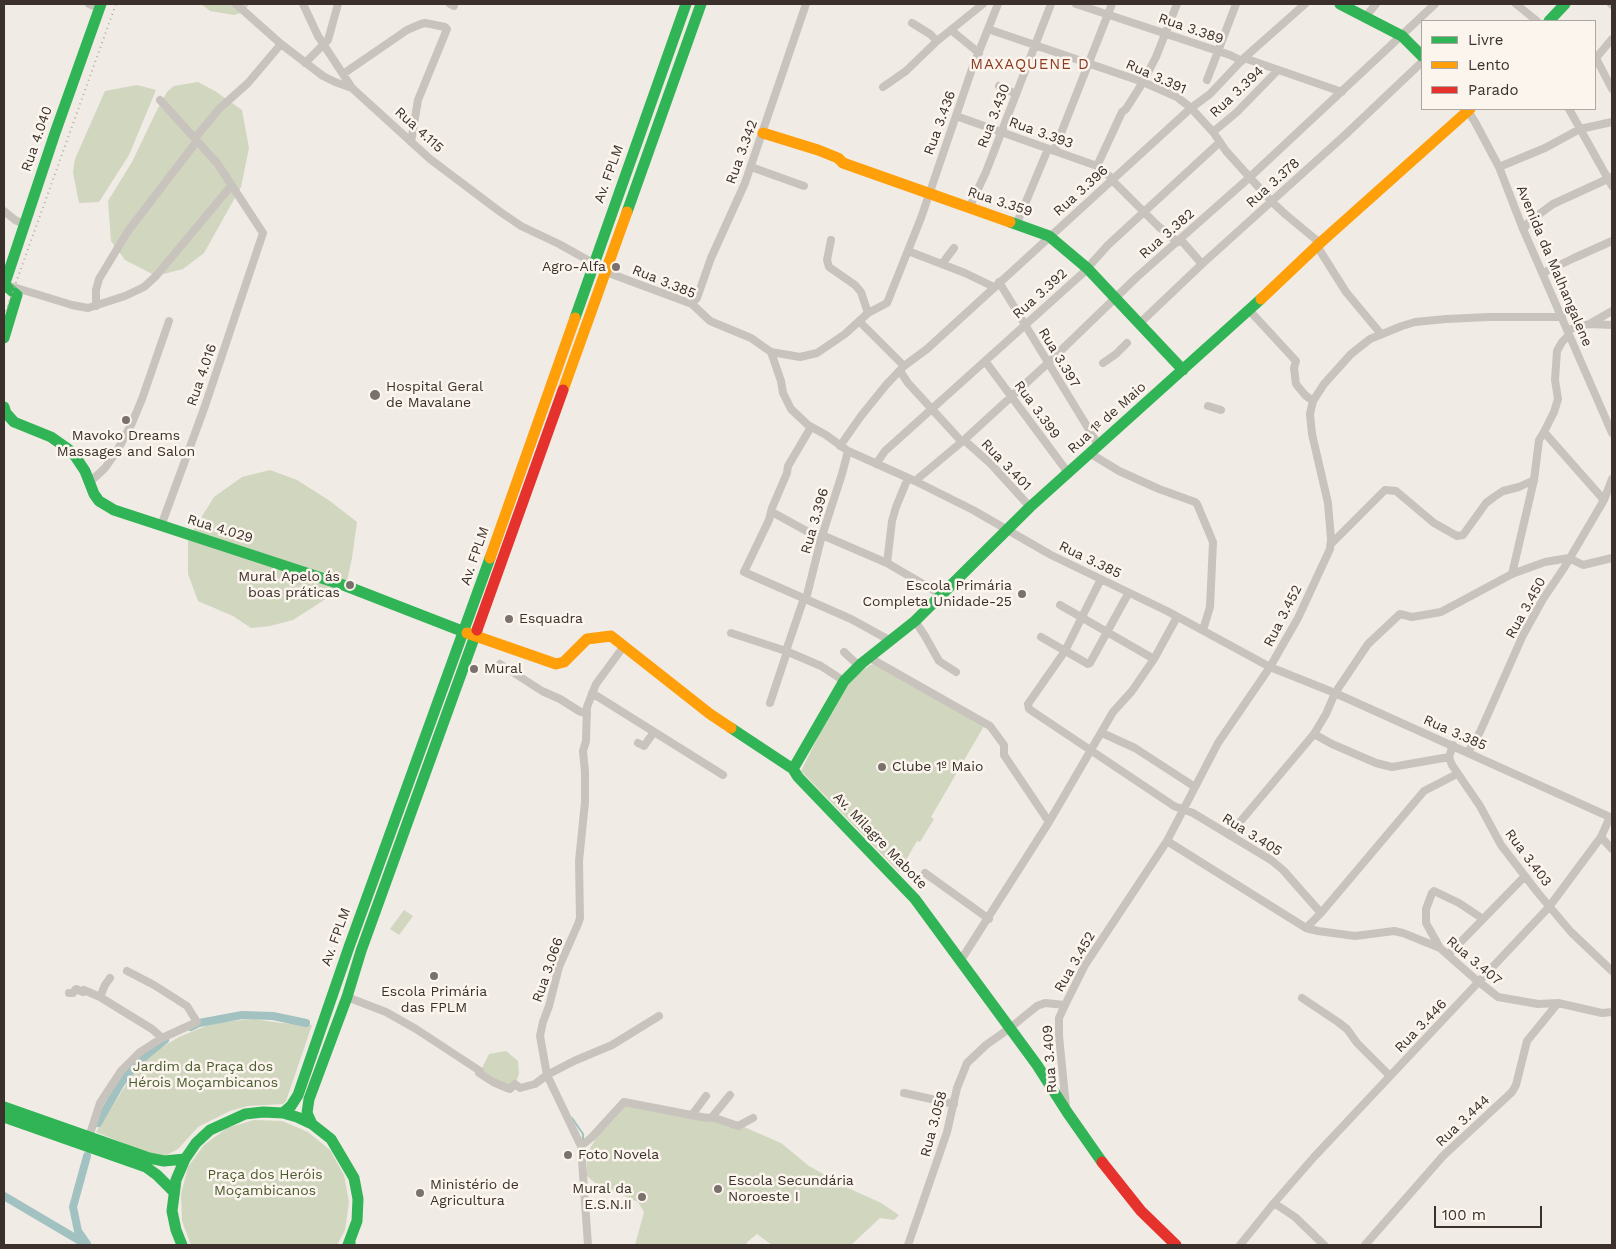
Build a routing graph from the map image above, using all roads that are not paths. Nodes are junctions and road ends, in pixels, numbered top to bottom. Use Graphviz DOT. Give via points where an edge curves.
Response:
graph roads {
  1 [pos="236,4"];
  2 [pos="303,4"];
  3 [pos="338,4"];
  4 [pos="686,4"];
  5 [pos="701,4"];
  6 [pos="806,4"];
  7 [pos="983,4"];
  8 [pos="998,4"];
  9 [pos="1051,4"];
  10 [pos="1076,4"];
  11 [pos="1112,4"];
  12 [pos="1177,4"];
  13 [pos="1236,4"];
  14 [pos="1305,4"];
  15 [pos="1340,4"];
  16 [pos="1376,4"];
  17 [pos="1435,4"];
  18 [pos="1516,4"];
  19 [pos="1565,4"];
  20 [pos="96,5"];
  21 [pos="1108,14"];
  22 [pos="1366,16"];
  23 [pos="1536,20"];
  24 [pos="1550,20"];
  25 [pos="912,23"];
  26 [pos="988,29"];
  27 [pos="950,30"];
  28 [pos="1166,34"];
  29 [pos="1402,36"];
  30 [pos="1612,39"];
  31 [pos="938,41"];
  32 [pos="280,44"];
  33 [pos="1036,44"];
  34 [pos="323,46"];
  35 [pos="1218,52"];
  36 [pos="979,53"];
  37 [pos="1421,55"];
  38 [pos="1243,60"];
  39 [pos="305,63"];
  40 [pos="1421,63"];
  41 [pos="1088,64"];
  42 [pos="1278,70"];
  43 [pos="343,74"];
  44 [pos="1207,80"];
  45 [pos="1143,82"];
  46 [pos="999,86"];
  47 [pos="883,87"];
  48 [pos="352,88"];
  49 [pos="1612,90"];
  50 [pos="1342,92"];
  51 [pos="1016,94"];
  52 [pos="160,100"];
  53 [pos="1191,108"];
  54 [pos="1466,110"];
  55 [pos="1570,110"];
  56 [pos="956,116"];
  57 [pos="1612,122"];
  58 [pos="1580,129"];
  59 [pos="1001,132"];
  60 [pos="1213,132"];
  61 [pos="763,133"];
  62 [pos="196,140"];
  63 [pos="411,142"];
  64 [pos="1220,142"];
  65 [pos="1051,150"];
  66 [pos="1097,166"];
  67 [pos="751,167"];
  68 [pos="1499,167"];
  69 [pos="1250,178"];
  70 [pos="1113,180"];
  71 [pos="1611,181"];
  72 [pos="231,186"];
  73 [pos="804,186"];
  74 [pos="930,194"];
  75 [pos="1271,201"];
  76 [pos="970,208"];
  77 [pos="4,211"];
  78 [pos="1144,213"];
  79 [pos="608,222"];
  80 [pos="1016,223"];
  81 [pos="24,224"];
  82 [pos="621,226"];
  83 [pos="1523,230"];
  84 [pos="1049,236"];
  85 [pos="832,240"];
  86 [pos="1180,241"];
  87 [pos="1612,241"];
  88 [pos="1319,244"];
  89 [pos="954,248"];
  90 [pos="908,250"];
  91 [pos="594,264"];
  92 [pos="942,264"];
  93 [pos="1202,264"];
  94 [pos="1087,268"];
  95 [pos="606,272"];
  96 [pos="1543,274"];
  97 [pos="4,284"];
  98 [pos="996,285"];
  99 [pos="1116,297"];
  100 [pos="692,304"];
  101 [pos="96,306"];
  102 [pos="1249,310"];
  103 [pos="1612,311"];
  104 [pos="868,313"];
  105 [pos="1562,317"];
  106 [pos="859,320"];
  107 [pos="169,321"];
  108 [pos="1140,323"];
  109 [pos="1589,324"];
  110 [pos="1025,325"];
  111 [pos="1612,325"];
  112 [pos="1568,333"];
  113 [pos="1380,334"];
  114 [pos="4,338"];
  115 [pos="1127,343"];
  116 [pos="771,352"];
  117 [pos="985,361"];
  118 [pos="1048,363"];
  119 [pos="1103,364"];
  120 [pos="902,369"];
  121 [pos="1183,370"];
  122 [pos="1011,395"];
  123 [pos="1313,400"];
  124 [pos="1208,406"];
  125 [pos="4,408"];
  126 [pos="932,409"];
  127 [pos="1221,410"];
  128 [pos="1609,418"];
  129 [pos="811,427"];
  130 [pos="1544,432"];
  131 [pos="1612,433"];
  132 [pos="963,441"];
  133 [pos="840,446"];
  134 [pos="1095,450"];
  135 [pos="848,451"];
  136 [pos="876,464"];
  137 [pos="1069,474"];
  138 [pos="912,479"];
  139 [pos="1612,479"];
  140 [pos="1534,480"];
  141 [pos="90,482"];
  142 [pos="1604,500"];
  143 [pos="1030,507"];
  144 [pos="772,512"];
  145 [pos="161,526"];
  146 [pos="1006,529"];
  147 [pos="821,537"];
  148 [pos="1331,544"];
  149 [pos="1569,558"];
  150 [pos="1612,558"];
  151 [pos="887,563"];
  152 [pos="1512,574"];
  153 [pos="1101,578"];
  154 [pos="1128,594"];
  155 [pos="942,595"];
  156 [pos="805,599"];
  157 [pos="1060,605"];
  158 [pos="1081,617"];
  159 [pos="1177,617"];
  160 [pos="915,621"];
  161 [pos="1203,630"];
  162 [pos="464,632"];
  163 [pos="1108,632"];
  164 [pos="731,633"];
  165 [pos="1041,637"];
  166 [pos="474,641"];
  167 [pos="892,641"];
  168 [pos="624,646"];
  169 [pos="787,651"];
  170 [pos="1065,651"];
  171 [pos="844,652"];
  172 [pos="870,658"];
  173 [pos="1154,659"];
  174 [pos="500,664"];
  175 [pos="859,666"];
  176 [pos="1270,667"];
  177 [pos="956,672"];
  178 [pos="844,681"];
  179 [pos="592,693"];
  180 [pos="1335,693"];
  181 [pos="770,703"];
  182 [pos="587,714"];
  183 [pos="654,732"];
  184 [pos="1102,733"];
  185 [pos="1314,734"];
  186 [pos="638,743"];
  187 [pos="1453,745"];
  188 [pos="1091,752"];
  189 [pos="1468,752"];
  190 [pos="1449,757"];
  191 [pos="793,769"];
  192 [pos="1457,774"];
  193 [pos="723,775"];
  194 [pos="1195,787"];
  195 [pos="1183,810"];
  196 [pos="1611,817"];
  197 [pos="1049,822"];
  198 [pos="1229,835"];
  199 [pos="1601,837"];
  200 [pos="1167,841"];
  201 [pos="1612,849"];
  202 [pos="925,873"];
  203 [pos="1525,876"];
  204 [pos="1550,907"];
  205 [pos="1321,913"];
  206 [pos="989,919"];
  207 [pos="1482,919"];
  208 [pos="1306,928"];
  209 [pos="1440,948"];
  210 [pos="1448,955"];
  211 [pos="961,960"];
  212 [pos="127,971"];
  213 [pos="1612,971"];
  214 [pos="110,978"];
  215 [pos="1479,982"];
  216 [pos="69,993"];
  217 [pos="100,997"];
  218 [pos="347,997"];
  219 [pos="1302,998"];
  220 [pos="1558,1003"];
  221 [pos="1065,1005"];
  222 [pos="1612,1012"];
  223 [pos="659,1016"];
  224 [pos="1010,1028"];
  225 [pos="162,1038"];
  226 [pos="548,1075"];
  227 [pos="1390,1076"];
  228 [pos="904,1094"];
  229 [pos="706,1096"];
  230 [pos="730,1096"];
  231 [pos="954,1104"];
  232 [pos="4,1107"];
  233 [pos="1067,1112"];
  234 [pos="282,1114"];
  235 [pos="692,1115"];
  236 [pos="4,1117"];
  237 [pos="712,1117"];
  238 [pos="753,1118"];
  239 [pos="312,1124"];
  240 [pos="89,1137"];
  241 [pos="582,1146"];
  242 [pos="185,1158"];
  243 [pos="173,1191"];
  244 [pos="1274,1202"];
  245 [pos="350,1244"];
  246 [pos="182,1245"];
  247 [pos="588,1245"];
  248 [pos="908,1245"];
  249 [pos="1176,1245"];
  250 [pos="1240,1245"];
  251 [pos="1324,1245"];
  252 [pos="1364,1245"];
  1 -- 32 [label="street, Rua 4.115"];
  2 -- 34 [label="street"];
  3 -- 34 [label="street" via="328,40"];
  4 -- 79 [label="street, Av. FPLM"];
  5 -- 82 [label="street, Av. FPLM"];
  6 -- 61 [label="street, Rua 3.342"];
  7 -- 27 [label="street"];
  8 -- 26 [label="street, Rua 3.436"];
  9 -- 33 [label="street, Rua 3.430"];
  10 -- 21 [label="street, Rua 3.389"];
  11 -- 21 [label="street"];
  12 -- 28 [label="street"];
  13 -- 35 [label="street"];
  14 -- 38 [label="street, Rua 3.396"];
  15 -- 22 [label="street"];
  16 -- 22 [label="street"];
  17 -- 29 [label="street, Rua 3.382"];
  18 -- 23 [label="street"];
  19 -- 24 [label="street"];
  20 -- 81 [label="street, Rua 4.040"];
  21 -- 28 [label="street, Rua 3.389"];
  21 -- 41 [label="street"];
  22 -- 29 [label="street"];
  25 -- 31 [label="street"];
  26 -- 33 [label="street, Rua 3.391"];
  26 -- 36 [label="street, Rua 3.436"];
  27 -- 31 [label="street"];
  27 -- 36 [label="street"];
  28 -- 35 [label="street, Rua 3.389"];
  28 -- 45 [label="street"];
  29 -- 37 [label="street"];
  29 -- 50 [label="street, Rua 3.382"];
  30 -- 49 [label="street" via="1596,58"];
  31 -- 47 [label="street"];
  32 -- 39 [label="street, Rua 4.115"];
  32 -- 62 [label="street" via="248,83 219,109"];
  33 -- 41 [label="street, Rua 3.391"];
  33 -- 51 [label="street, Rua 3.430"];
  34 -- 39 [label="street"];
  34 -- 43 [label="street"];
  35 -- 38 [label="street, Rua 3.389"];
  35 -- 44 [label="street"];
  36 -- 56 [label="street, Rua 3.436"];
  38 -- 42 [label="street, Rua 3.389"];
  38 -- 53 [label="street, Rua 3.396" via="1210,94"];
  39 -- 48 [label="street, Rua 4.115" via="329,79"];
  40 -- 75 [label="street, Rua 3.378"];
  41 -- 45 [label="street, Rua 3.391"];
  41 -- 65 [label="street"];
  42 -- 50 [label="street, Rua 3.389"];
  42 -- 60 [label="street, Rua 3.394"];
  43 -- 48 [label="street"];
  43 -- 63 [label="street" via="399,35 425,22 445,26 447,29 418,100"];
  45 -- 53 [label="street, Rua 3.391" via="1177,97"];
  45 -- 66 [label="street" via="1122,112"];
  46 -- 51 [label="street"];
  48 -- 63 [label="street, Rua 4.115"];
  50 -- 69 [label="street, Rua 3.382"];
  51 -- 59 [label="street, Rua 3.430"];
  52 -- 62 [label="street"];
  53 -- 60 [label="street, Rua 3.391"];
  53 -- 70 [label="street, Rua 3.396"];
  54 -- 68 [label="street, Avenida da Malhangalene" via="1476,122"];
  54 -- 88 [label="street, Rua 1º de Maio"];
  55 -- 58 [label="street"];
  56 -- 59 [label="street, Rua 3.393"];
  56 -- 74 [label="street, Rua 3.436"];
  57 -- 58 [label="street"];
  58 -- 68 [label="street"];
  58 -- 71 [label="street"];
  59 -- 65 [label="street, Rua 3.393"];
  59 -- 76 [label="street, Rua 3.430"];
  60 -- 64 [label="street, Rua 3.391"];
  61 -- 67 [label="street, Rua 3.342"];
  61 -- 74 [label="street, Rua 3.359" via="818,150 843,163"];
  62 -- 72 [label="street"];
  62 -- 101 [label="street" via="128,231 99,280"];
  63 -- 91 [label="street, Rua 4.115" via="521,226"];
  64 -- 69 [label="street, Rua 3.391"];
  64 -- 78 [label="street, Rua 3.392"];
  65 -- 66 [label="street, Rua 3.393"];
  65 -- 80 [label="street"];
  66 -- 70 [label="street, Rua 3.393"];
  67 -- 73 [label="street"];
  67 -- 100 [label="street, Rua 3.342"];
  68 -- 83 [label="street, Avenida da Malhangalene"];
  69 -- 75 [label="street, Rua 3.391"];
  69 -- 86 [label="street, Rua 3.382"];
  70 -- 78 [label="street, Rua 3.393"];
  70 -- 84 [label="street, Rua 3.396"];
  71 -- 83 [label="street" via="1552,204"];
  72 -- 101 [label="street" via="151,282"];
  72 -- 145 [label="street, Rua 4.016" via="263,235"];
  74 -- 76 [label="street, Rua 3.359"];
  74 -- 90 [label="street, Rua 3.436"];
  75 -- 88 [label="street, Rua 3.391"];
  75 -- 93 [label="street, Rua 3.378"];
  76 -- 80 [label="street, Rua 3.359"];
  77 -- 81 [label="street"];
  78 -- 86 [label="street, Rua 3.393"];
  78 -- 94 [label="street, Rua 3.392"];
  79 -- 82 [label="street"];
  79 -- 91 [label="street, Av. FPLM"];
  80 -- 84 [label="street, Rua 3.359"];
  81 -- 97 [label="street, Rua 4.040"];
  82 -- 95 [label="street, Av. FPLM"];
  83 -- 96 [label="street, Avenida da Malhangalene"];
  84 -- 94 [label="street, Rua 3.359"];
  84 -- 98 [label="street, Rua 3.396"];
  85 -- 104 [label="street" via="827,260 829,267 861,292"];
  86 -- 93 [label="street, Rua 3.393"];
  86 -- 99 [label="street, Rua 3.382"];
  87 -- 96 [label="street"];
  88 -- 102 [label="street, Rua 1º de Maio"];
  88 -- 113 [label="street, Rua 3.391" via="1346,292"];
  89 -- 92 [label="street"];
  90 -- 92 [label="street"];
  90 -- 104 [label="street, Rua 3.436" via="886,303"];
  91 -- 162 [label="street, Av. FPLM"];
  92 -- 98 [label="street"];
  93 -- 108 [label="street, Rua 3.378"];
  94 -- 99 [label="street, Rua 3.359"];
  94 -- 110 [label="street, Rua 3.392"];
  95 -- 100 [label="street, Rua 3.385"];
  95 -- 166 [label="street, Av. FPLM"];
  96 -- 105 [label="street, Avenida da Malhangalene"];
  97 -- 101 [label="street" via="72,306"];
  97 -- 114 [label="street" via="17,294"];
  98 -- 110 [label="street, Rua 3.397"];
  98 -- 120 [label="street, Rua 3.396"];
  99 -- 108 [label="street, Rua 3.359"];
  99 -- 118 [label="street, Rua 3.382"];
  100 -- 116 [label="street, Rua 3.385" via="710,322 751,338"];
  102 -- 121 [label="street, Rua 1º de Maio"];
  102 -- 123 [label="street" via="1296,361 1296,384"];
  103 -- 109 [label="street"];
  104 -- 106 [label="street, Rua 3.436"];
  105 -- 112 [label="street, Avenida da Malhangalene"];
  105 -- 113 [label="street" via="1446,319 1415,322"];
  106 -- 116 [label="street, Rua 3.436" via="817,353 800,357"];
  106 -- 120 [label="street, Rua 3.401"];
  107 -- 141 [label="street" via="132,423 105,468"];
  108 -- 121 [label="street, Rua 3.359"];
  109 -- 111 [label="street"];
  109 -- 112 [label="street"];
  110 -- 117 [label="street, Rua 3.392"];
  110 -- 118 [label="street, Rua 3.397"];
  112 -- 128 [label="street, Avenida da Malhangalene"];
  112 -- 130 [label="street" via="1557,351 1555,380 1558,399"];
  113 -- 123 [label="street" via="1340,364"];
  115 -- 119 [label="street"];
  116 -- 129 [label="street, Rua 3.385" via="787,404"];
  117 -- 122 [label="street, Rua 3.399"];
  117 -- 126 [label="street, Rua 3.392"];
  118 -- 122 [label="street, Rua 3.382"];
  118 -- 134 [label="street, Rua 3.397"];
  120 -- 126 [label="street, Rua 3.401" via="908,383"];
  120 -- 133 [label="street, Rua 3.396"];
  121 -- 134 [label="street, Rua 1º de Maio"];
  122 -- 132 [label="street, Rua 3.382"];
  122 -- 137 [label="street, Rua 3.399"];
  123 -- 148 [label="street, Rua 3.452" via="1310,414 1312,434 1328,503"];
  124 -- 127 [label="street"];
  125 -- 141 [label="street, Rua 4.029" via="14,422 51,437 68,449"];
  126 -- 132 [label="street, Rua 3.401"];
  126 -- 136 [label="street, Rua 3.392" via="885,451"];
  128 -- 131 [label="street, Avenida da Malhangalene"];
  129 -- 133 [label="street, Rua 3.385"];
  129 -- 144 [label="street" via="788,466"];
  130 -- 140 [label="street" via="1539,440"];
  130 -- 142 [label="street"];
  132 -- 138 [label="street, Rua 3.382"];
  132 -- 143 [label="street, Rua 3.401" via="991,464"];
  133 -- 135 [label="street, Rua 3.385"];
  134 -- 137 [label="street, Rua 1º de Maio"];
  134 -- 161 [label="street" via="1119,470 1196,504 1213,542 1210,608"];
  135 -- 136 [label="street, Rua 3.385"];
  135 -- 147 [label="street, Rua 3.396"];
  136 -- 138 [label="street, Rua 3.385"];
  137 -- 143 [label="street, Rua 1º de Maio"];
  138 -- 146 [label="street, Rua 3.385"];
  138 -- 151 [label="street" via="894,514"];
  139 -- 142 [label="street, Rua 3.450"];
  140 -- 148 [label="street" via="1494,497 1463,535 1457,536 1434,523 1396,491 1385,490"];
  140 -- 152 [label="street"];
  141 -- 145 [label="street, Rua 4.029" via="94,494 107,507"];
  142 -- 149 [label="street, Rua 3.450"];
  143 -- 146 [label="street, Rua 1º de Maio"];
  144 -- 147 [label="street"];
  144 -- 156 [label="street" via="744,572"];
  145 -- 162 [label="street, Rua 4.029" via="346,586"];
  146 -- 153 [label="street, Rua 3.385" via="1051,556"];
  146 -- 155 [label="street, Rua 1º de Maio"];
  147 -- 151 [label="street"];
  147 -- 156 [label="street, Rua 3.396"];
  148 -- 176 [label="street, Rua 3.452" via="1298,618"];
  149 -- 150 [label="street" via="1583,565"];
  149 -- 152 [label="street" via="1545,562"];
  149 -- 189 [label="street, Rua 3.450" via="1523,635"];
  151 -- 155 [label="street"];
  152 -- 180 [label="street" via="1441,612 1412,617 1400,614 1368,644"];
  153 -- 154 [label="street, Rua 3.385"];
  153 -- 158 [label="street"];
  154 -- 159 [label="street, Rua 3.385"];
  154 -- 163 [label="street"];
  155 -- 160 [label="street, Rua 1º de Maio"];
  156 -- 167 [label="street" via="867,626"];
  156 -- 169 [label="street, Rua 3.396"];
  157 -- 158 [label="street"];
  158 -- 163 [label="street"];
  158 -- 170 [label="street"];
  159 -- 161 [label="street, Rua 3.385"];
  159 -- 173 [label="street"];
  160 -- 167 [label="street, Rua 1º de Maio"];
  160 -- 177 [label="street" via="939,661"];
  161 -- 176 [label="street, Rua 3.385"];
  162 -- 166 [label="street, Av. Milagre Mabote"];
  162 -- 234 [label="street, Av. FPLM" via="348,947 298,1095"];
  163 -- 170 [label="street" via="1088,664"];
  163 -- 173 [label="street"];
  164 -- 169 [label="street"];
  165 -- 170 [label="street"];
  166 -- 168 [label="street, Av. Milagre Mabote" via="556,664 564,662 587,639 610,636"];
  166 -- 218 [label="street, Av. FPLM"];
  167 -- 172 [label="street, Rua 1º de Maio"];
  168 -- 179 [label="street, Rua 3.066"];
  168 -- 191 [label="street, Av. Milagre Mabote" via="710,714"];
  169 -- 178 [label="street" via="821,666"];
  169 -- 181 [label="street, Rua 3.396"];
  170 -- 188 [label="street, Rua 3.405" via="1028,707"];
  171 -- 175 [label="street"];
  172 -- 175 [label="street, Rua 1º de Maio"];
  172 -- 197 [label="street" via="990,726 1004,746 1004,755"];
  173 -- 184 [label="street" via="1113,712"];
  174 -- 182 [label="street"];
  175 -- 178 [label="street, Rua 1º de Maio"];
  176 -- 180 [label="street, Rua 3.385"];
  176 -- 194 [label="street, Rua 3.452" via="1228,727"];
  178 -- 191 [label="street, Rua 1º de Maio"];
  179 -- 182 [label="street, Rua 3.066"];
  179 -- 183 [label="street"];
  180 -- 185 [label="street"];
  180 -- 187 [label="street, Rua 3.385"];
  182 -- 226 [label="street, Rua 3.066" via="583,751 585,802 579,860 580,918 559,967 540,1036"];
  183 -- 186 [label="street" via="644,746"];
  183 -- 193 [label="street"];
  184 -- 188 [label="street"];
  184 -- 194 [label="street" via="1135,748"];
  185 -- 190 [label="street" via="1376,763 1392,767"];
  185 -- 198 [label="street"];
  187 -- 189 [label="street, Rua 3.385"];
  187 -- 190 [label="street"];
  188 -- 195 [label="street, Rua 3.405"];
  188 -- 197 [label="street"];
  189 -- 196 [label="street, Rua 3.385"];
  190 -- 192 [label="street, Rua 3.403"];
  191 -- 211 [label="street, Av. Milagre Mabote" via="915,898"];
  192 -- 203 [label="street, Rua 3.403" via="1477,801 1501,845"];
  192 -- 205 [label="street" via="1424,791"];
  194 -- 195 [label="street, Rua 3.452"];
  195 -- 198 [label="street, Rua 3.405"];
  195 -- 200 [label="street, Rua 3.452"];
  196 -- 199 [label="street, Rua 3.446"];
  197 -- 206 [label="street"];
  198 -- 205 [label="street, Rua 3.405" via="1283,870"];
  199 -- 201 [label="street"];
  199 -- 204 [label="street, Rua 3.446"];
  200 -- 208 [label="street, Rua 3.407"];
  200 -- 221 [label="street, Rua 3.452" via="1085,965"];
  202 -- 206 [label="street"];
  203 -- 204 [label="street, Rua 3.403"];
  203 -- 207 [label="street"];
  204 -- 213 [label="street, Rua 3.403" via="1576,938"];
  204 -- 215 [label="street, Rua 3.446"];
  205 -- 208 [label="street"];
  206 -- 211 [label="street"];
  207 -- 209 [label="street" via="1434,891 1426,909 1426,923"];
  207 -- 210 [label="street"];
  208 -- 209 [label="street, Rua 3.407" via="1355,936 1394,931"];
  209 -- 210 [label="street, Rua 3.407"];
  210 -- 215 [label="street, Rua 3.407"];
  211 -- 224 [label="street, Av. Milagre Mabote"];
  212 -- 225 [label="street" via="187,1006 196,1019 197,1022"];
  214 -- 217 [label="street"];
  215 -- 220 [label="street, Rua 3.407" via="1494,996 1538,1004"];
  215 -- 227 [label="street, Rua 3.446"];
  216 -- 217 [label="street" via="76,989 84,990"];
  217 -- 225 [label="street"];
  218 -- 226 [label="street" via="386,1012 416,1029 501,1086 510,1089 515,1084 520,1088 535,1084"];
  218 -- 239 [label="street, Av. FPLM" via="309,1099 307,1113"];
  219 -- 227 [label="street" via="1347,1029"];
  220 -- 222 [label="street, Rua 3.407"];
  220 -- 252 [label="street, Rua 3.444" via="1527,1041 1512,1092 1443,1156"];
  221 -- 224 [label="street, Rua 3.452" via="1041,1004"];
  221 -- 233 [label="street, Rua 3.409" via="1059,1018 1059,1036"];
  223 -- 226 [label="street" via="612,1045"];
  224 -- 231 [label="street, Rua 3.058" via="986,1044 967,1063"];
  224 -- 233 [label="street, Av. Milagre Mabote"];
  225 -- 240 [label="street" via="140,1052 121,1071 100,1103"];
  226 -- 241 [label="street, Rua 3.066"];
  227 -- 244 [label="street, Rua 3.446"];
  228 -- 231 [label="street"];
  229 -- 235 [label="street"];
  230 -- 237 [label="street"];
  231 -- 248 [label="street, Rua 3.058" via="948,1132"];
  232 -- 240 [label="street"];
  233 -- 249 [label="street, Av. Milagre Mabote" via="1141,1211"];
  234 -- 239 [label="street"];
  234 -- 242 [label="street" via="245,1114 227,1120 210,1130"];
  235 -- 237 [label="street"];
  235 -- 241 [label="street" via="624,1102"];
  236 -- 243 [label="street" via="146,1167"];
  237 -- 238 [label="street" via="738,1126"];
  239 -- 245 [label="street" via="331,1139 354,1178 358,1207"];
  240 -- 242 [label="street" via="149,1158 164,1161"];
  241 -- 247 [label="street, Rua 3.066"];
  242 -- 243 [label="street"];
  243 -- 246 [label="street" via="172,1211"];
  244 -- 250 [label="street, Rua 3.446"];
  244 -- 251 [label="street"];
}
